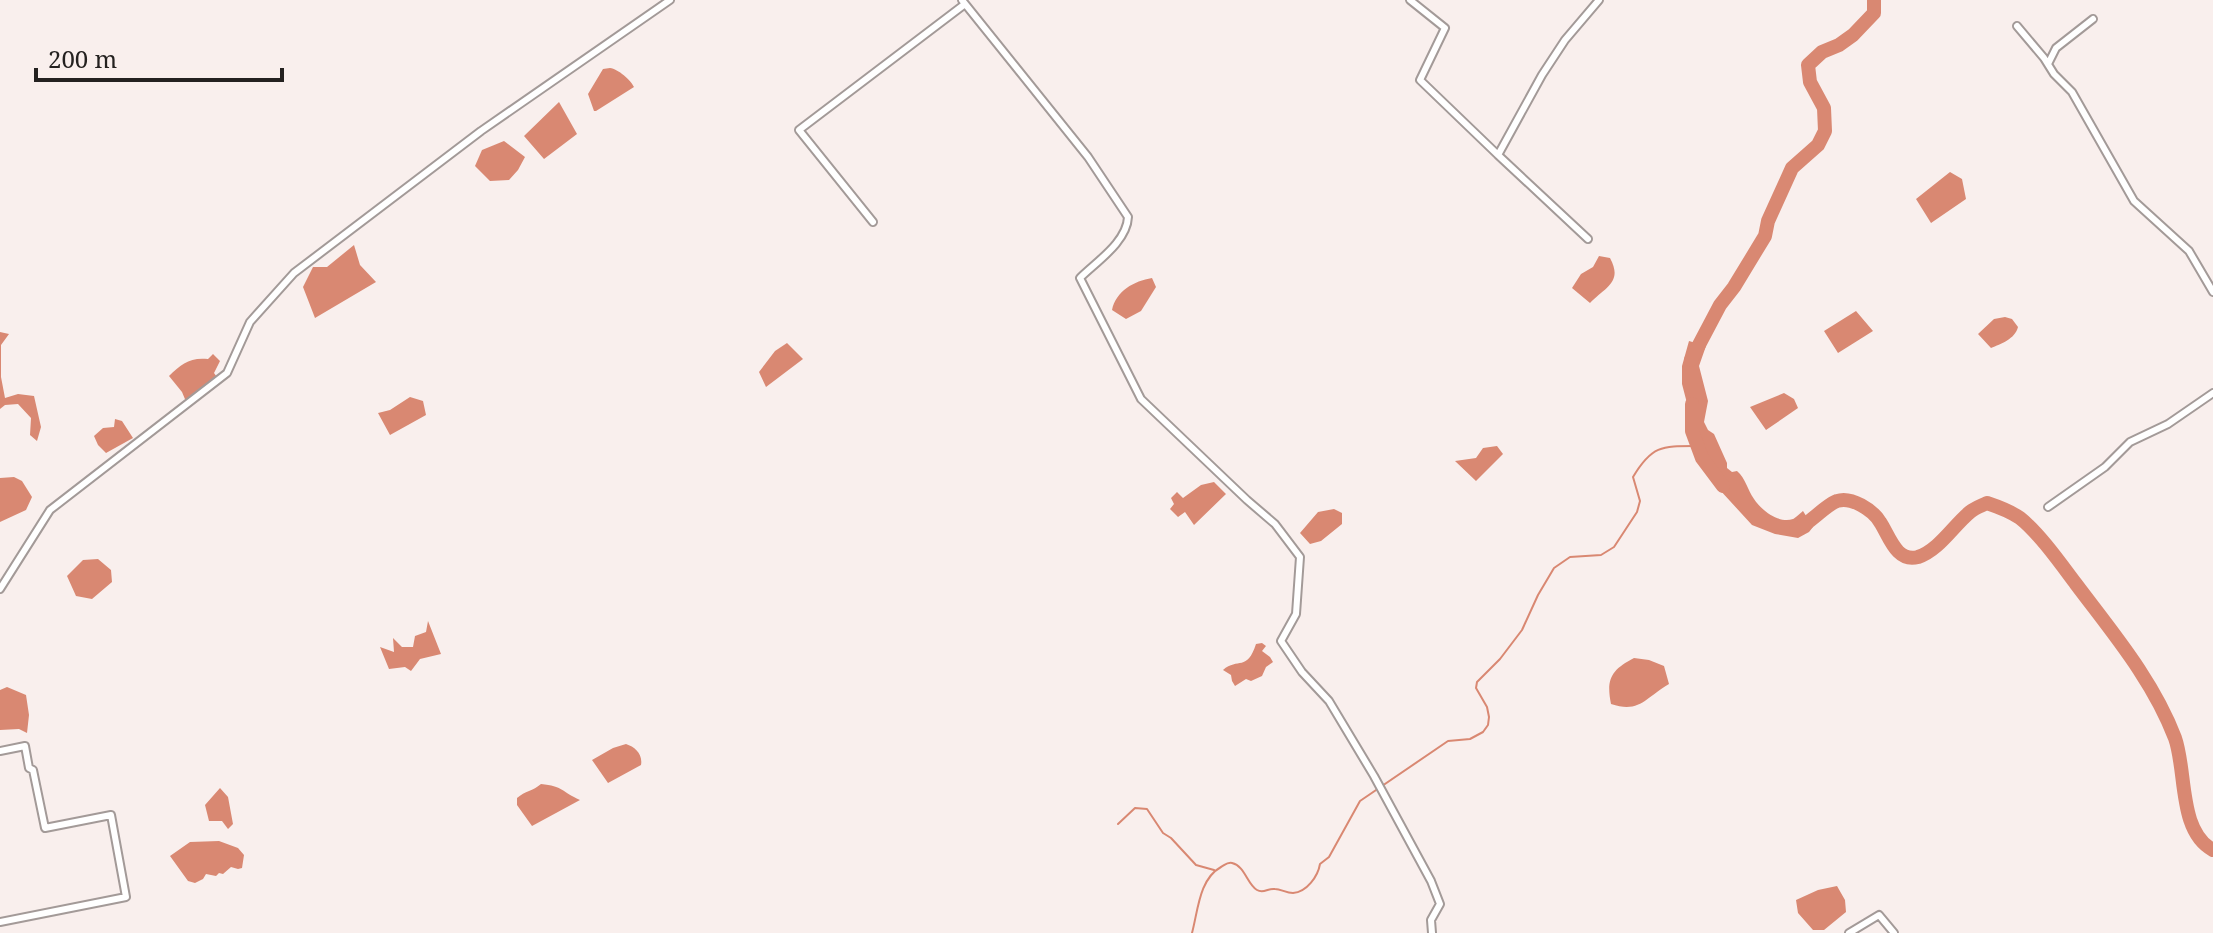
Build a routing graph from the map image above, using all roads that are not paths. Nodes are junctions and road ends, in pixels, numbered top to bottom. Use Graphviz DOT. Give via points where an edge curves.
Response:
graph roads {
  1 [pos="670,0"];
  2 [pos="1410,0"];
  3 [pos="1599,0"];
  4 [pos="964,2"];
  5 [pos="2093,19"];
  6 [pos="2017,26"];
  7 [pos="2048,64"];
  8 [pos="1498,155"];
  9 [pos="873,222"];
  10 [pos="1588,239"];
  11 [pos="2213,292"];
  12 [pos="2213,393"];
  13 [pos="2048,507"];
  14 [pos="0,589"];
  15 [pos="0,751"];
  16 [pos="0,922"];
  17 [pos="1432,933"];
  18 [pos="1849,933"];
  19 [pos="1894,933"];
  1 -- 14 [label="street" via="481,131 294,273 250,322 227,373 50,510"];
  2 -- 8 [label="street" via="1445,28 1420,80"];
  3 -- 8 [label="street" via="1542,75"];
  4 -- 9 [label="street" via="799,130"];
  4 -- 17 [label="street" via="1088,157 1128,217 1108,255 1080,278 1141,399 1275,524 1300,557 1296,614 1281,641 1329,701 1431,881 1440,904 1431,920"];
  5 -- 7 [label="street" via="2056,48"];
  6 -- 7 [label="street"];
  7 -- 11 [label="street" via="2072,92 2134,201 2189,251"];
  8 -- 10 [label="street"];
  12 -- 13 [label="street" via="2130,442 2105,467"];
  15 -- 16 [label="street" via="25,746 45,828 111,815 126,897"];
  18 -- 19 [label="street" via="1879,915"];
}
